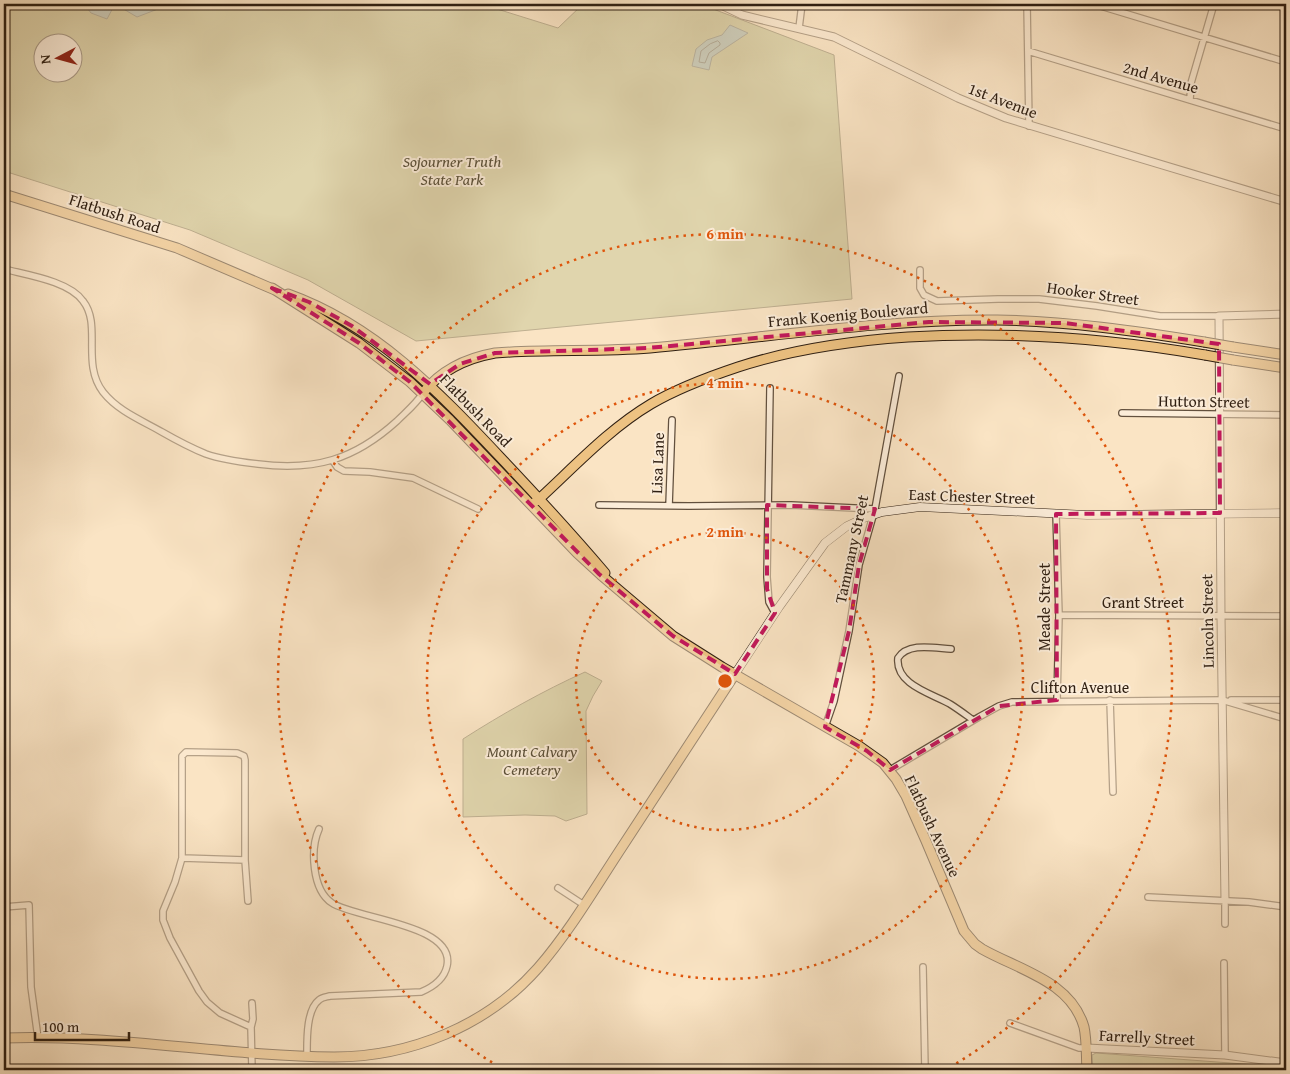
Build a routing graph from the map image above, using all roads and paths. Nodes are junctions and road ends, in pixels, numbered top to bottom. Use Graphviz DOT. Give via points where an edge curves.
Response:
graph roads {
  1 [pos="718,4"];
  2 [pos="802,4"];
  3 [pos="1027,4"];
  4 [pos="1094,4"];
  5 [pos="1214,4"];
  6 [pos="799,28"];
  7 [pos="1204,37"];
  8 [pos="1028,51"];
  9 [pos="1286,62"];
  10 [pos="1190,100"];
  11 [pos="1029,126"];
  12 [pos="1286,129"];
  13 [pos="4,194"];
  14 [pos="1286,202"];
  15 [pos="4,269"];
  16 [pos="920,270"];
  17 [pos="272,288"];
  18 [pos="1286,314"];
  19 [pos="1219,316"];
  20 [pos="1286,355"];
  21 [pos="1286,368"];
  22 [pos="899,376"];
  23 [pos="430,384"];
  24 [pos="770,388"];
  25 [pos="423,394"];
  26 [pos="1122,413"];
  27 [pos="1219,414"];
  28 [pos="1286,416"];
  29 [pos="672,420"];
  30 [pos="333,461"];
  31 [pos="539,499"];
  32 [pos="526,500"];
  33 [pos="599,505"];
  34 [pos="767,505"];
  35 [pos="669,506"];
  36 [pos="478,509"];
  37 [pos="874,512"];
  38 [pos="1220,513"];
  39 [pos="1286,513"];
  40 [pos="1056,514"];
  41 [pos="625,595"];
  42 [pos="775,613"];
  43 [pos="1059,615"];
  44 [pos="1221,616"];
  45 [pos="1286,616"];
  46 [pos="685,644"];
  47 [pos="951,649"];
  48 [pos="735,674"];
  49 [pos="1057,700"];
  50 [pos="1110,700"];
  51 [pos="1222,700"];
  52 [pos="1286,700"];
  53 [pos="1286,719"];
  54 [pos="973,720"];
  55 [pos="826,727"];
  56 [pos="890,770"];
  57 [pos="1112,792"];
  58 [pos="319,829"];
  59 [pos="182,858"];
  60 [pos="245,860"];
  61 [pos="558,888"];
  62 [pos="1148,897"];
  63 [pos="248,901"];
  64 [pos="1225,901"];
  65 [pos="584,905"];
  66 [pos="4,907"];
  67 [pos="1286,907"];
  68 [pos="1225,924"];
  69 [pos="1224,963"];
  70 [pos="923,967"];
  71 [pos="252,1003"];
  72 [pos="1010,1023"];
  73 [pos="251,1027"];
  74 [pos="4,1038"];
  75 [pos="38,1038"];
  76 [pos="1087,1048"];
  77 [pos="252,1052"];
  78 [pos="1225,1055"];
  79 [pos="306,1056"];
  80 [pos="1286,1063"];
  81 [pos="252,1070"];
  82 [pos="925,1070"];
  83 [pos="1087,1070"];
  1 -- 6 [label="street, 1st Avenue" via="742,15"];
  2 -- 6 [label="street"];
  3 -- 8 [label="street"];
  4 -- 7 [label="street"];
  5 -- 7 [label="street"];
  6 -- 11 [label="street, 1st Avenue" via="843,40 958,98"];
  7 -- 9 [label="street"];
  7 -- 10 [label="street" via="1191,83"];
  8 -- 10 [label="street, 2nd Avenue"];
  8 -- 11 [label="street"];
  10 -- 12 [label="street, 2nd Avenue"];
  11 -- 14 [label="street, 1st Avenue"];
  13 -- 17 [label="main road, Flatbush Road" via="168,245"];
  15 -- 30 [label="street" via="62,286 76,293 84,302 92,324 91,363 98,384 124,411 187,446 231,461 280,467"];
  16 -- 19 [label="street, Hooker Street" via="920,288 924,295 937,301 1039,299 1160,316"];
  17 -- 23 [label="main road, Flatbush Road" via="309,302 365,334"];
  17 -- 25 [label="main road, Flatbush Road" via="359,343"];
  18 -- 19 [label="street, Hooker Street"];
  19 -- 27 [label="street, Lincoln Street"];
  20 -- 23 [label="main road, Frank Koenig Boulevard, bridge" via="1134,330 1050,322 921,322 648,348 495,353 460,364"];
  21 -- 31 [label="main road, Frank Koenig Boulevard, bridge" via="1102,341 1034,335 866,340 793,352 713,375 651,404 610,433"];
  22 -- 37 [label="street, Tammany Street"];
  23 -- 25 [label="main road, Frank Koenig Boulevard"];
  23 -- 31 [label="main road, Flatbush Road"];
  24 -- 34 [label="street"];
  25 -- 30 [label="street" via="374,441"];
  25 -- 32 [label="main road, Flatbush Road"];
  26 -- 27 [label="street, Hutton Street"];
  27 -- 28 [label="street, Hutton Street"];
  27 -- 38 [label="street, Lincoln Street"];
  29 -- 35 [label="street, Lisa Lane"];
  30 -- 36 [label="street" via="344,471 413,478"];
  31 -- 32 [label="main road"];
  31 -- 41 [label="main road, Flatbush Road"];
  32 -- 41 [label="main road, Flatbush Road" via="589,565"];
  33 -- 35 [label="street, East Chester Street"];
  34 -- 35 [label="street, East Chester Street"];
  34 -- 37 [label="street, East Chester Street" via="807,505"];
  34 -- 42 [label="street" via="767,589"];
  37 -- 40 [label="main road, East Chester Street" via="920,508"];
  37 -- 42 [label="main road, East Chester Street" via="847,526 825,543"];
  37 -- 55 [label="street, Tammany Street" via="859,565 849,631"];
  38 -- 39 [label="main road, East Chester Street"];
  38 -- 40 [label="main road, East Chester Street"];
  38 -- 44 [label="street, Lincoln Street"];
  40 -- 43 [label="street, Meade Street"];
  41 -- 46 [label="main road, Flatbush Road"];
  42 -- 48 [label="main road, East Chester Street"];
  43 -- 44 [label="street, Grant Street"];
  43 -- 49 [label="street, Meade Street"];
  44 -- 45 [label="street, Grant Street"];
  44 -- 51 [label="street, Lincoln Street"];
  46 -- 48 [label="main road, Flatbush Avenue"];
  47 -- 54 [label="street" via="905,651 898,658 898,669 917,687"];
  48 -- 55 [label="main road, Flatbush Avenue"];
  48 -- 65 [label="main road"];
  49 -- 50 [label="street, Clifton Avenue"];
  49 -- 54 [label="street, Clifton Avenue" via="1012,702"];
  50 -- 51 [label="street, Clifton Avenue"];
  50 -- 57 [label="street"];
  51 -- 52 [label="street"];
  51 -- 53 [label="street, Clifton Avenue"];
  51 -- 64 [label="street, Lincoln Street"];
  54 -- 56 [label="street, Clifton Avenue"];
  55 -- 56 [label="main road, Flatbush Avenue" via="867,751"];
  56 -- 76 [label="main road, Flatbush Avenue" via="919,825 964,931 982,949 1037,976 1064,995 1082,1020"];
  58 -- 79 [label="street" via="314,858 318,887 323,896 340,908 387,920 428,936 443,947 448,961 442,978 432,988 421,992 330,996 318,1000 311,1011"];
  59 -- 60 [label="street"];
  59 -- 60 [label="street" via="182,756 186,752 237,753 245,760"];
  59 -- 73 [label="street" via="163,915 170,938 208,1002 220,1013"];
  60 -- 63 [label="street"];
  61 -- 65 [label="street"];
  62 -- 64 [label="street"];
  64 -- 67 [label="street"];
  64 -- 68 [label="street, Lincoln Street"];
  65 -- 79 [label="main road" via="547,958 527,980 467,1024 425,1042 384,1053 346,1057"];
  66 -- 75 [label="street" via="29,905 31,987"];
  69 -- 78 [label="street"];
  70 -- 82 [label="street"];
  71 -- 73 [label="street"];
  72 -- 76 [label="street, Farrelly Street"];
  73 -- 77 [label="street"];
  74 -- 75 [label="main road"];
  75 -- 77 [label="main road"];
  76 -- 78 [label="street, Farrelly Street"];
  76 -- 83 [label="main road, Flatbush Avenue"];
  77 -- 79 [label="main road"];
  77 -- 81 [label="street"];
  78 -- 80 [label="street, Farrelly Street"];
}
